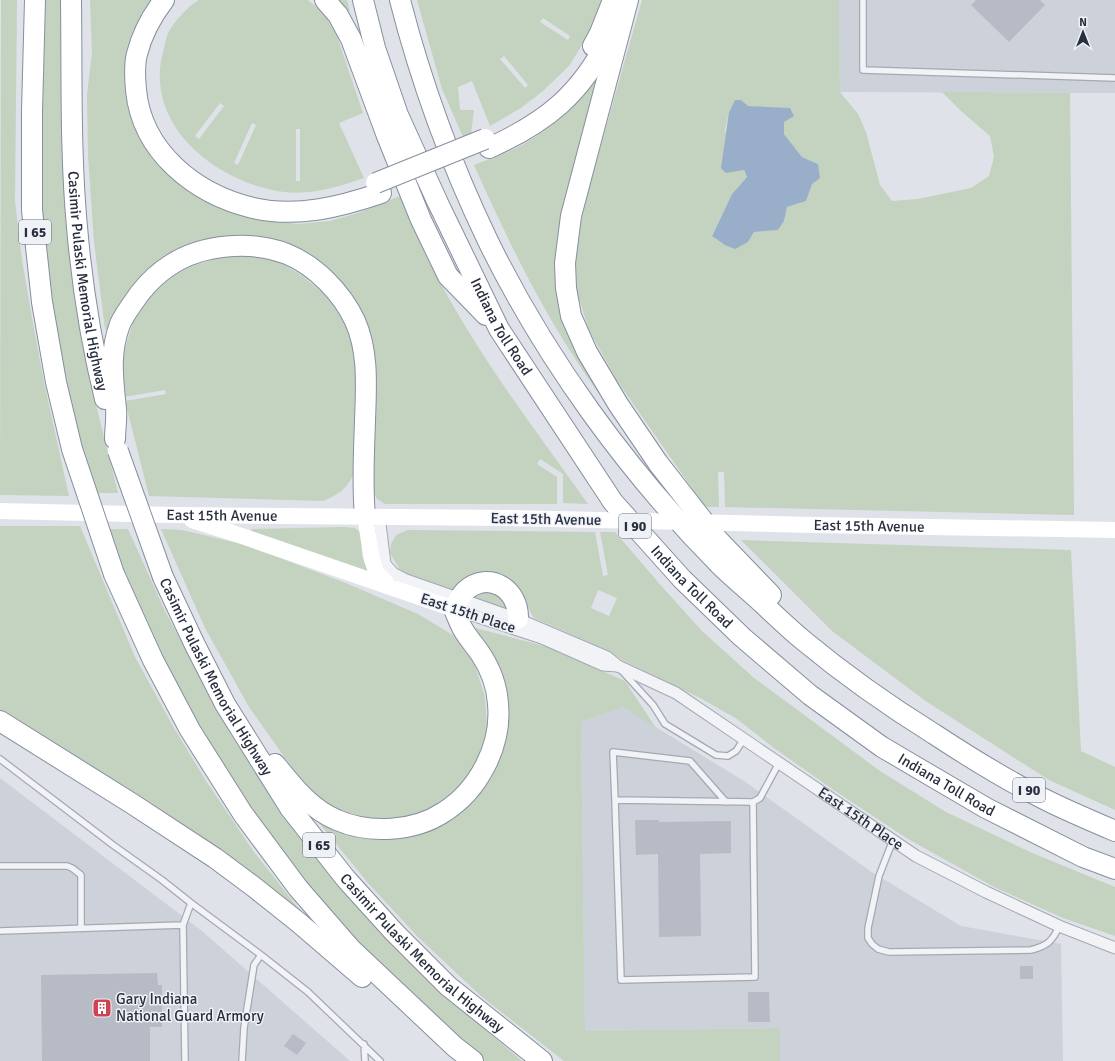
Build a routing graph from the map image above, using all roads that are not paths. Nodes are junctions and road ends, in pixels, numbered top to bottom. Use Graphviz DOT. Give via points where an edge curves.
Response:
graph roads {
  1 [pos="71,0"];
  2 [pos="164,0"];
  3 [pos="179,0"];
  4 [pos="325,0"];
  5 [pos="363,0"];
  6 [pos="400,0"];
  7 [pos="613,0"];
  8 [pos="628,0"];
  9 [pos="863,0"];
  10 [pos="35,4"];
  11 [pos="1115,78"];
  12 [pos="487,144"];
  13 [pos="378,188"];
  14 [pos="499,329"];
  15 [pos="117,445"];
  16 [pos="0,512"];
  17 [pos="175,515"];
  18 [pos="372,516"];
  19 [pos="1115,527"];
  20 [pos="390,587"];
  21 [pos="456,604"];
  22 [pos="518,619"];
  23 [pos="803,641"];
  24 [pos="618,666"];
  25 [pos="225,704"];
  26 [pos="0,722"];
  27 [pos="744,739"];
  28 [pos="0,759"];
  29 [pos="779,763"];
  30 [pos="615,800"];
  31 [pos="726,802"];
  32 [pos="753,802"];
  33 [pos="1115,831"];
  34 [pos="893,840"];
  35 [pos="0,866"];
  36 [pos="1115,869"];
  37 [pos="191,903"];
  38 [pos="183,925"];
  39 [pos="1059,926"];
  40 [pos="81,928"];
  41 [pos="0,931"];
  42 [pos="1115,948"];
  43 [pos="261,955"];
  44 [pos="364,1044"];
  45 [pos="456,1047"];
  46 [pos="185,1061"];
  47 [pos="242,1061"];
  48 [pos="364,1061"];
  49 [pos="380,1061"];
  50 [pos="473,1061"];
  51 [pos="542,1061"];
  1 -- 15 [label="highway, Casimir Pulaski Memorial Highway / I 65" via="74,170 81,269 90,332"];
  2 -- 13 [label="highway" via="152,16 143,35 136,56 135,79 137,102 145,126 158,149 175,168 217,195 261,209 305,212 328,208 355,202"];
  3 -- 13 [label="highway" via="173,4 155,34 148,56 146,79 148,101 156,123 168,144 181,157 206,177 233,190 256,197 303,201 327,199"];
  4 -- 14 [label="highway" via="338,15 351,39 387,136 448,276"];
  5 -- 14 [label="highway, Indiana Toll Road / I 90" via="398,115"];
  6 -- 23 [label="highway, Indiana Toll Road / I 90" via="430,102 462,183 488,241 539,333 570,382 653,491 720,566"];
  7 -- 12 [label="highway" via="600,33 583,61 558,92"];
  8 -- 12 [label="highway" via="599,58 567,97 544,118 522,133"];
  8 -- 23 [label="highway" via="571,216 565,263 571,316 587,352 658,463 719,541 774,597"];
  9 -- 11 [label="lane" via="863,70"];
  10 -- 45 [label="highway, I 65, bridge" via="32,210 42,302 56,382 72,449 114,574 153,660 190,730 242,814 298,888 350,949"];
  12 -- 13 [label="highway"];
  14 -- 36 [label="highway, Indiana Toll Road / I 90" via="613,502 682,579 742,637 810,695 882,746 986,808 1083,857"];
  15 -- 18 [label="highway" via="112,363 115,343 131,305 149,283 169,266 190,255 214,249 238,246 263,248 287,254 327,281 343,299 356,322 366,368 363,489"];
  15 -- 25 [label="highway, Casimir Pulaski Memorial Highway / I 65, bridge" via="163,576"];
  16 -- 17 [label="street, East 15th Avenue"];
  17 -- 18 [label="street, East 15th Avenue"];
  17 -- 20 [label="street"];
  18 -- 19 [label="street, East 15th Avenue, bridge" via="814,525"];
  18 -- 20 [label="street, East 15th Place" via="372,560 377,573"];
  18 -- 21 [label="street, East 15th Place" via="385,564 393,573"];
  20 -- 21 [label="street, East 15th Place"];
  21 -- 22 [label="street, East 15th Place"];
  21 -- 22 [label="highway" via="471,586 488,582 497,584 512,594 517,606"];
  21 -- 24 [label="street, East 15th Place" via="603,665"];
  21 -- 25 [label="highway" via="463,630 492,674 498,704 498,729 491,754 481,774 466,796 444,813 415,825 385,830 360,828 336,820 316,809 294,787"];
  22 -- 24 [label="street, East 15th Place" via="607,657"];
  23 -- 33 [label="highway, Indiana Toll Road / I 90" via="889,706 977,762 1051,802"];
  24 -- 27 [label="street, East 15th Place" via="676,693"];
  24 -- 27 [label="lane" via="653,705 665,724 716,754 728,756 736,751"];
  25 -- 51 [label="highway, Casimir Pulaski Memorial Highway / I 65" via="290,808 346,879 448,986"];
  26 -- 45 [label="highway" via="215,858 298,922 377,991"];
  27 -- 29 [label="street, East 15th Place"];
  28 -- 37 [label="lane"];
  29 -- 32 [label="lane" via="760,798"];
  29 -- 34 [label="street, East 15th Place"];
  30 -- 31 [label="lane"];
  30 -- 31 [label="lane" via="613,752 690,761"];
  30 -- 32 [label="lane" via="620,980 755,977"];
  31 -- 32 [label="lane"];
  34 -- 39 [label="street, East 15th Place" via="916,856 979,889"];
  34 -- 39 [label="lane" via="879,876 868,928 868,938 878,949 888,952 1031,950 1050,942"];
  35 -- 40 [label="lane" via="67,866 76,870 81,875"];
  37 -- 38 [label="lane"];
  37 -- 43 [label="lane"];
  38 -- 40 [label="lane"];
  38 -- 46 [label="lane"];
  39 -- 42 [label="street, East 15th Place"];
  40 -- 41 [label="lane"];
  43 -- 44 [label="lane" via="320,1002"];
  43 -- 47 [label="lane" via="254,965 244,1028"];
  44 -- 48 [label="lane"];
  44 -- 49 [label="lane"];
  45 -- 50 [label="highway, I 65"];
}
